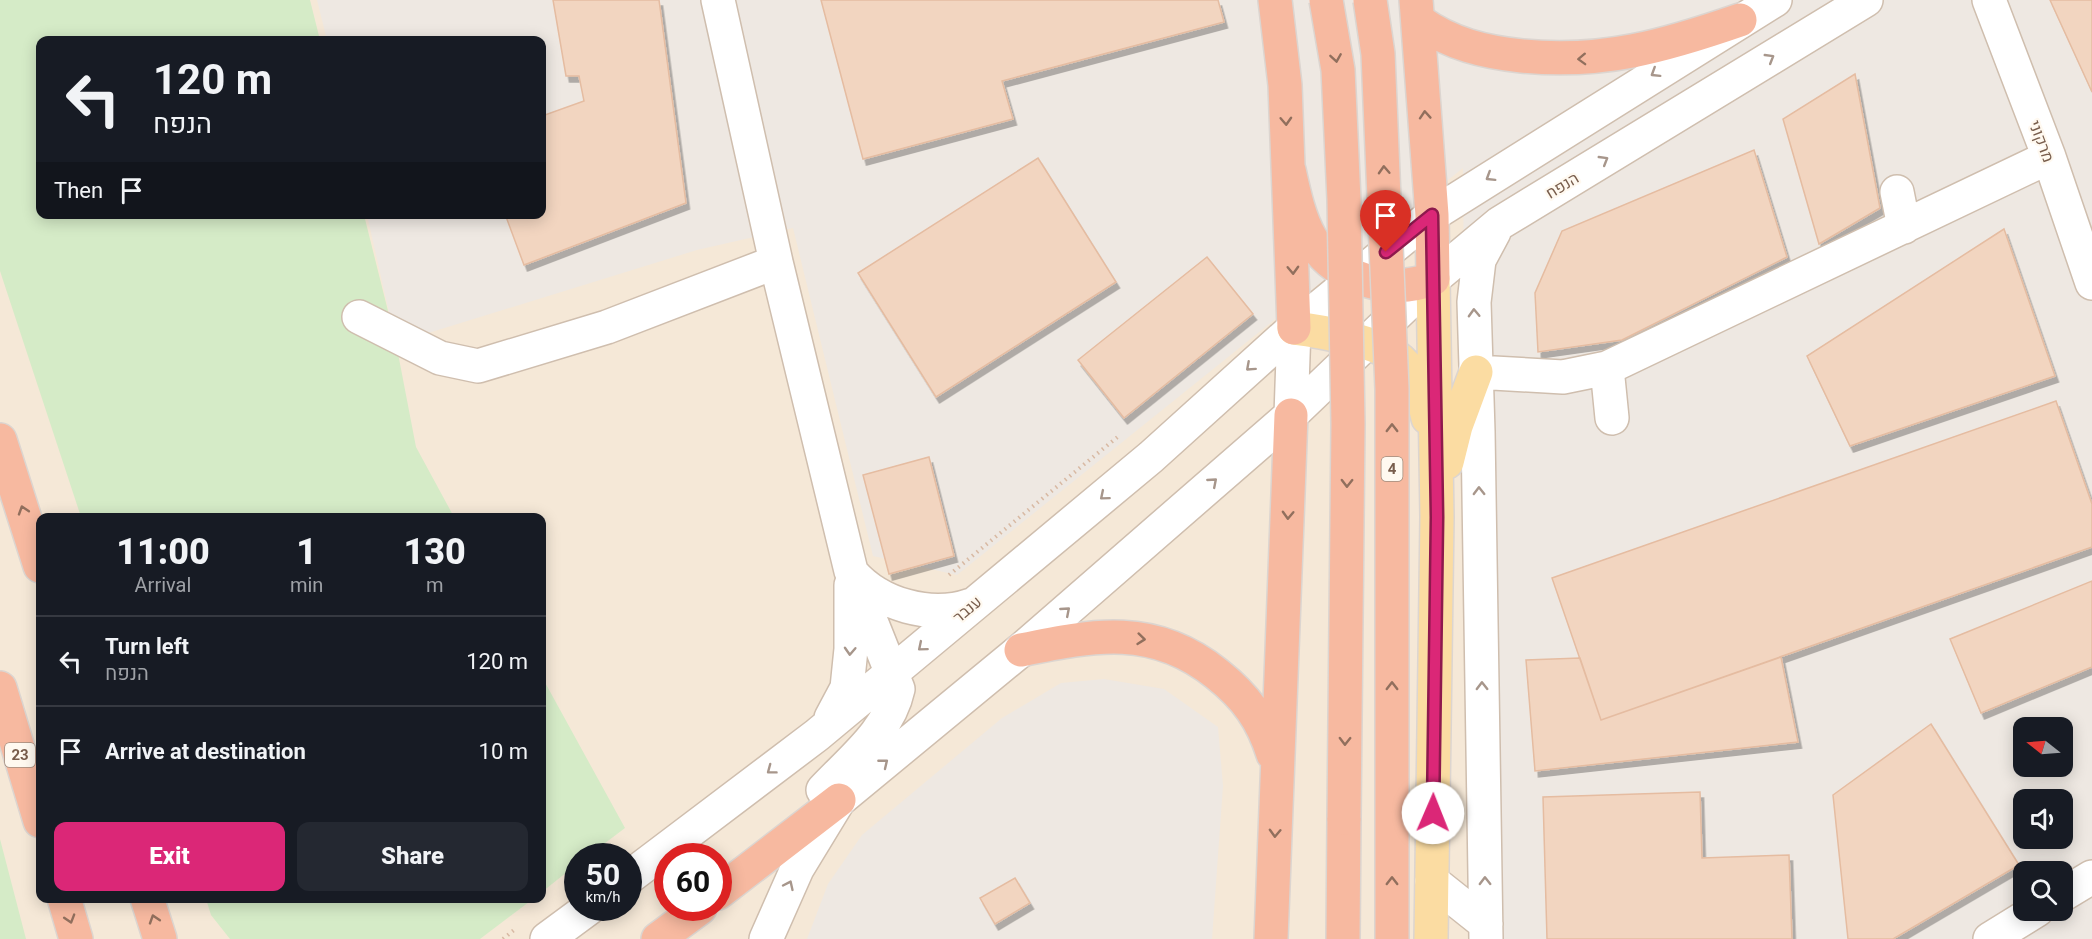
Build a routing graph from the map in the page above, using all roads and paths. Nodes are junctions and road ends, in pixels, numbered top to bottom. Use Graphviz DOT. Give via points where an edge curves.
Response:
graph roads {
  1 [pos="718,0"];
  2 [pos="1275,0"];
  3 [pos="1326,0"];
  4 [pos="1370,0"];
  5 [pos="1774,0"];
  6 [pos="1866,0"];
  7 [pos="1989,0"];
  8 [pos="1418,11"];
  9 [pos="1740,20"];
  10 [pos="2049,157"];
  11 [pos="1288,170"];
  12 [pos="1897,192"];
  13 [pos="1432,215"];
  14 [pos="1500,223"];
  15 [pos="1904,227"];
  16 [pos="776,262"];
  17 [pos="1355,277"];
  18 [pos="1433,279"];
  19 [pos="2092,283"];
  20 [pos="359,317"];
  21 [pos="1294,328"];
  22 [pos="1367,345"];
  23 [pos="1607,369"];
  24 [pos="1476,372"];
  25 [pos="1291,415"];
  26 [pos="1612,418"];
  27 [pos="0,440"];
  28 [pos="1436,452"];
  29 [pos="1437,517"];
  30 [pos="36,553"];
  31 [pos="851,572"];
  32 [pos="972,605"];
  33 [pos="1021,650"];
  34 [pos="893,672"];
  35 [pos="0,688"];
  36 [pos="817,735"];
  37 [pos="1277,775"];
  38 [pos="839,800"];
  39 [pos="36,808"];
  40 [pos="642,867"];
  41 [pos="2092,877"];
  42 [pos="732,881"];
  43 [pos="1432,881"];
  44 [pos="732,883"];
  45 [pos="2073,888"];
  46 [pos="65,903"];
  47 [pos="149,903"];
  48 [pos="571,921"];
  49 [pos="682,921"];
  50 [pos="2019,921"];
  51 [pos="1486,931"];
  52 [pos="76,939"];
  53 [pos="160,939"];
  54 [pos="547,939"];
  55 [pos="658,939"];
  56 [pos="766,939"];
  57 [pos="1271,939"];
  58 [pos="1343,939"];
  59 [pos="1392,939"];
  60 [pos="1431,939"];
  61 [pos="1990,939"];
  1 -- 16 [label="street"];
  2 -- 11 [label="highway, one-way" via="1285,85"];
  3 -- 58 [label="highway, one-way, bridge" via="1338,70 1348,412"];
  59 -- 4 [label="highway, 4, one-way, bridge" via="1392,389 1378,54"];
  5 -- 9 [label="street"];
  14 -- 6 [label="street, הנפח, one-way"];
  7 -- 10 [label="street, מרקוני"];
  9 -- 8 [label="highway, one-way" via="1678,42 1627,54 1558,60 1466,46 1440,36"];
  13 -- 8 [label="highway, one-way"];
  9 -- 13 [label="street, one-way"];
  10 -- 15 [label="street"];
  10 -- 19 [label="street, מרקוני"];
  11 -- 17 [label="highway" via="1296,204 1313,244 1331,265"];
  11 -- 21 [label="highway, one-way"];
  12 -- 15 [label="street"];
  13 -- 17 [label="street"];
  13 -- 18 [label="highway"];
  14 -- 18 [label="street, הנפח"];
  24 -- 14 [label="street, one-way" via="1476,273 1485,247"];
  15 -- 23 [label="street"];
  16 -- 20 [label="street" via="607,327 478,366 440,357"];
  16 -- 31 [label="street"];
  17 -- 18 [label="highway" via="1396,287"];
  17 -- 21 [label="street"];
  18 -- 22 [label="street, הנפח"];
  18 -- 28 [label="main road"];
  21 -- 22 [label="main road"];
  21 -- 25 [label="street"];
  21 -- 32 [label="street, ענבר, one-way" via="1151,457"];
  22 -- 25 [label="street, הנפח"];
  22 -- 28 [label="main road" via="1399,358 1415,379"];
  23 -- 24 [label="street" via="1563,377"];
  23 -- 26 [label="street"];
  24 -- 29 [label="main road" via="1449,452"];
  51 -- 24 [label="street, one-way"];
  33 -- 25 [label="street, one-way"];
  25 -- 37 [label="highway, one-way"];
  30 -- 27 [label="highway, one-way"];
  28 -- 29 [label="main road"];
  29 -- 43 [label="main road"];
  31 -- 32 [label="street" via="875,594 911,606 946,612"];
  31 -- 34 [label="street"];
  31 -- 36 [label="street, one-way" via="847,688 831,719"];
  32 -- 34 [label="street, ענבר, one-way"];
  33 -- 37 [label="highway, one-way" via="1074,640 1120,637 1161,642 1182,650 1247,700 1263,726"];
  38 -- 33 [label="street, one-way"];
  34 -- 36 [label="street, ענבר"];
  34 -- 42 [label="street" via="898,689 895,702 872,739"];
  35 -- 39 [label="highway, 23"];
  36 -- 40 [label="street, ענבר, one-way"];
  37 -- 57 [label="highway, one-way"];
  38 -- 44 [label="highway"];
  56 -- 38 [label="street, one-way" via="797,869"];
  41 -- 45 [label="street"];
  43 -- 51 [label="street"];
  43 -- 60 [label="main road"];
  46 -- 52 [label="highway, one-way"];
  53 -- 47 [label="highway, one-way"];
  48 -- 54 [label="street"];
  49 -- 55 [label="highway"];
  50 -- 61 [label="street"];
}
